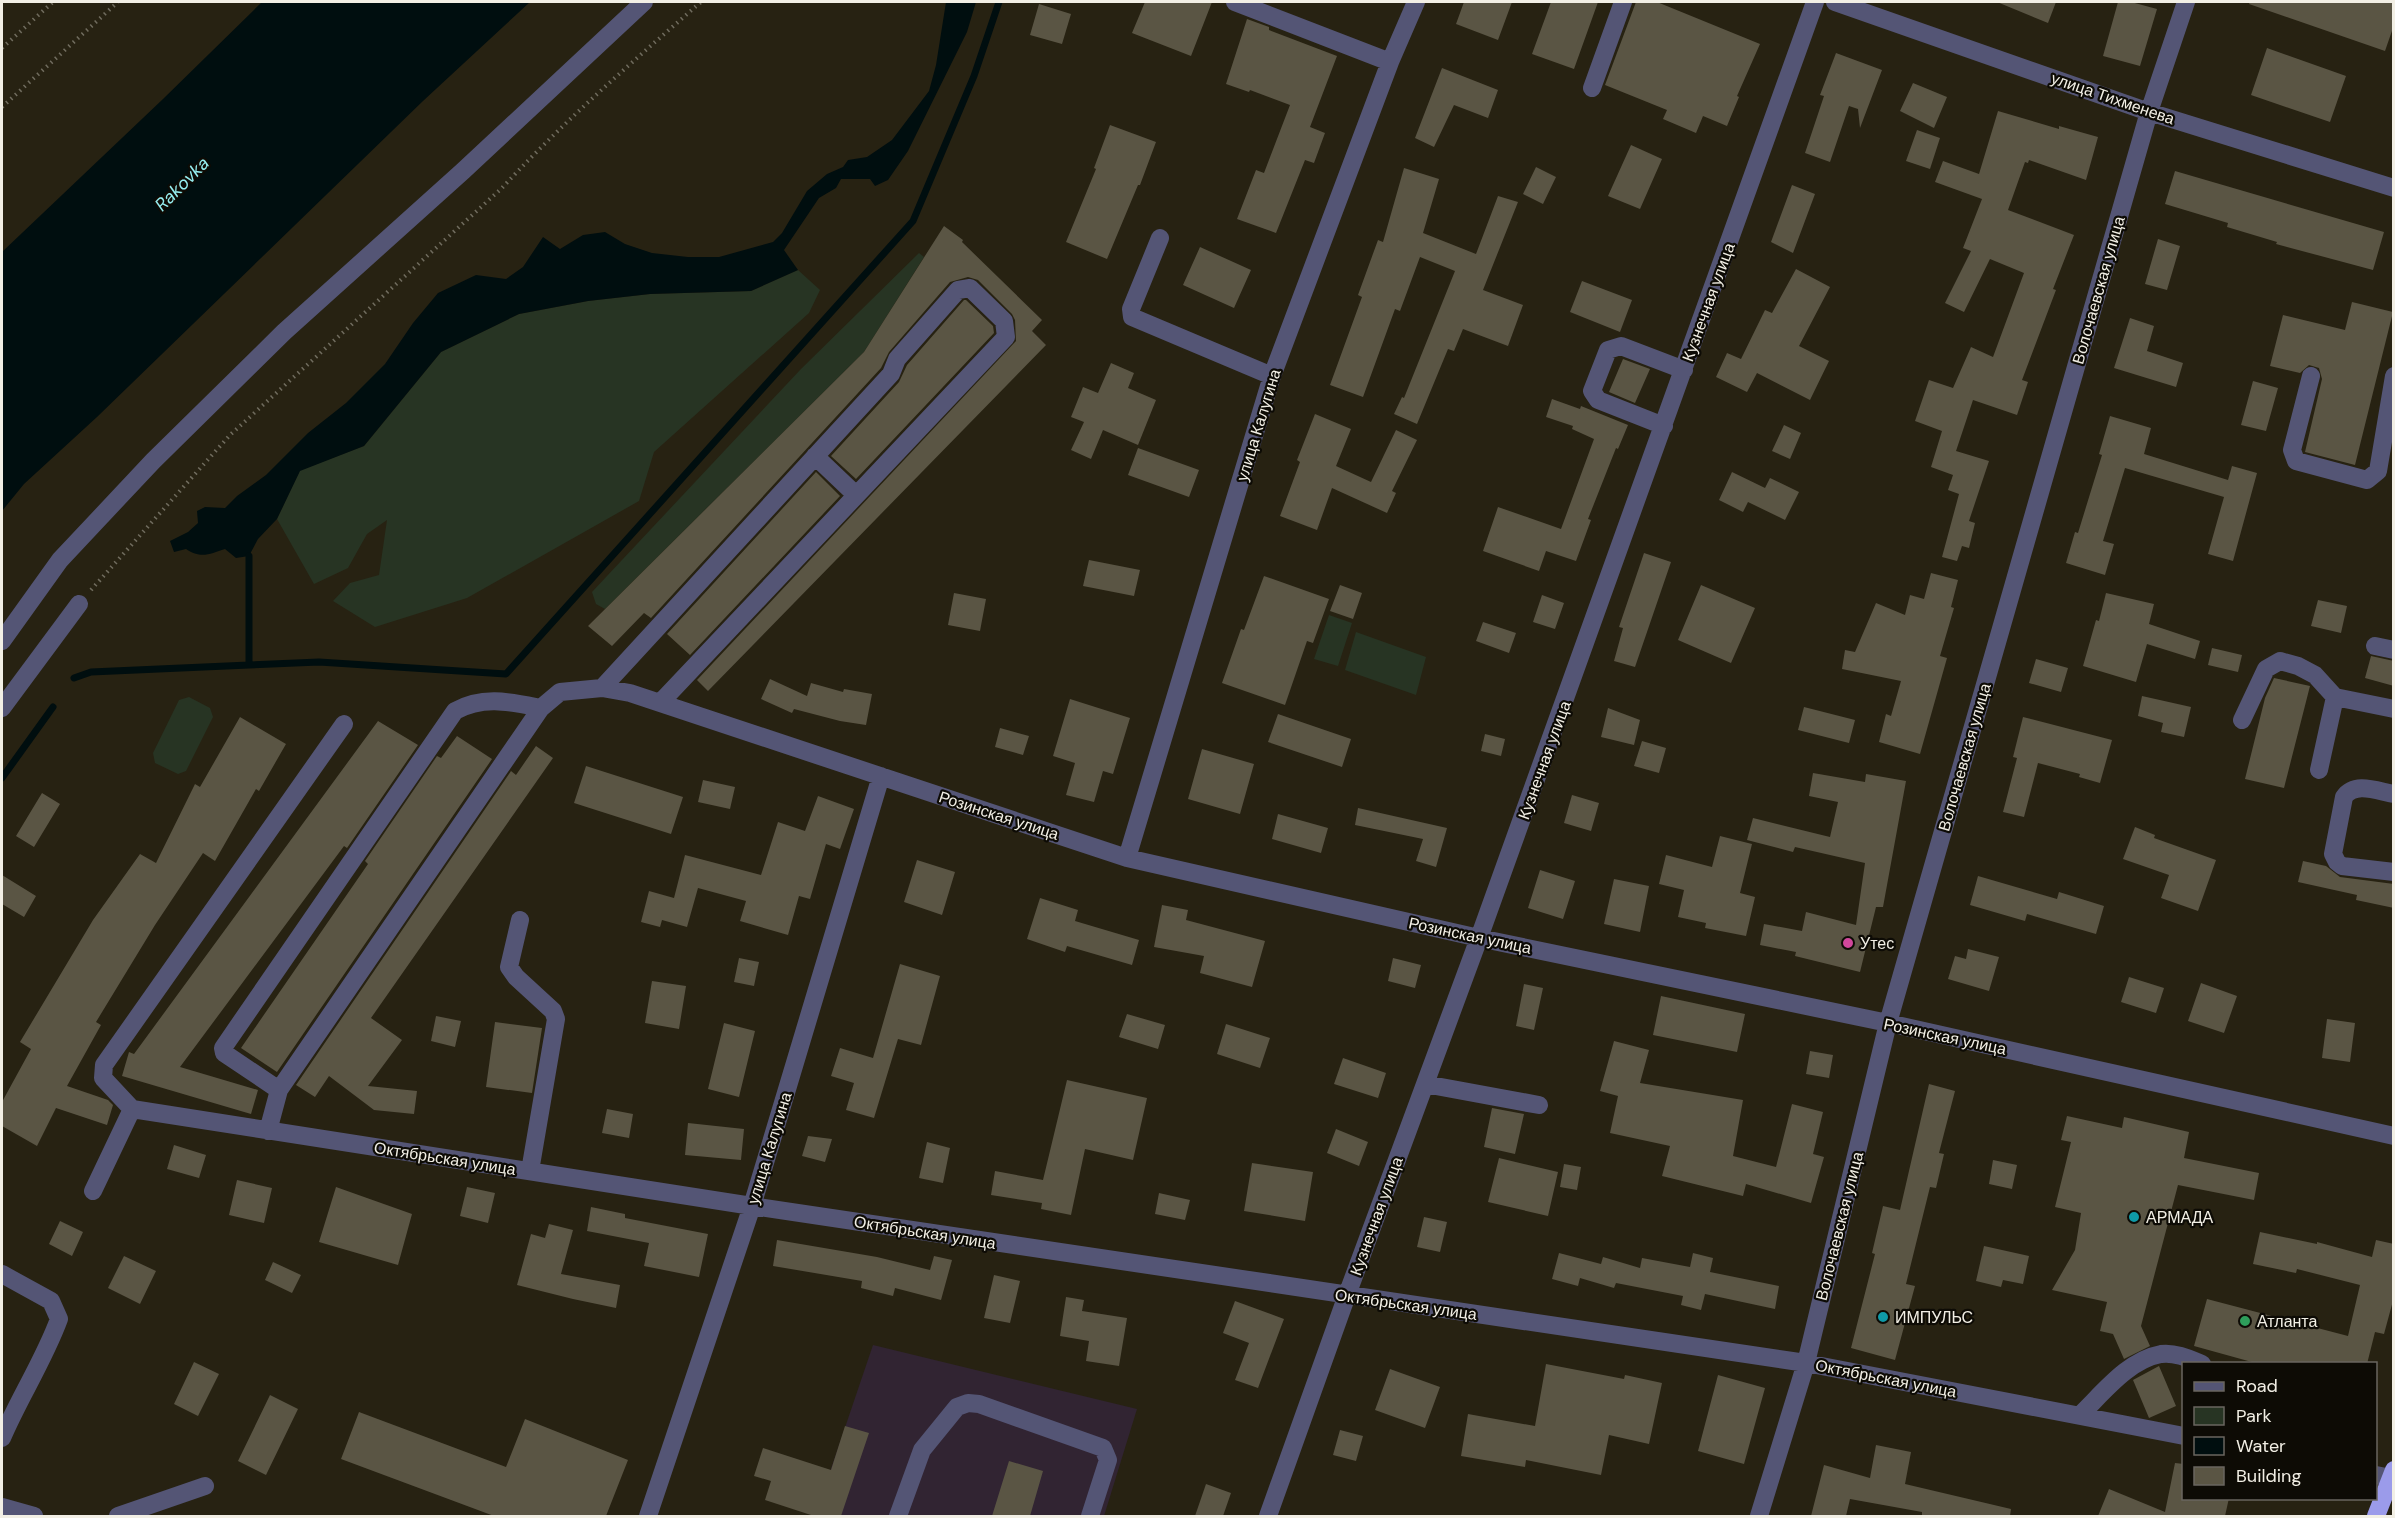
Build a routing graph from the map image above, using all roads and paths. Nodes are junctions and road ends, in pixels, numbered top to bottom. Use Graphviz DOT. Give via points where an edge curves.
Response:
graph roads {
  1 [pos="53,2"];
  2 [pos="117,2"];
  3 [pos="644,2"];
  4 [pos="701,2"];
  5 [pos="1235,2"];
  6 [pos="1416,2"];
  7 [pos="1623,2"];
  8 [pos="1815,2"];
  9 [pos="1835,2"];
  10 [pos="2186,2"];
  11 [pos="2,48"];
  12 [pos="1390,62"];
  13 [pos="1592,88"];
  14 [pos="2,107"];
  15 [pos="2149,112"];
  16 [pos="2394,188"];
  17 [pos="1160,238"];
  18 [pos="1684,370"];
  19 [pos="1272,376"];
  20 [pos="2311,376"];
  21 [pos="2394,376"];
  22 [pos="1664,426"];
  23 [pos="815,456"];
  24 [pos="856,495"];
  25 [pos="79,604"];
  26 [pos="2,640"];
  27 [pos="2375,646"];
  28 [pos="2394,650"];
  29 [pos="602,688"];
  30 [pos="2335,697"];
  31 [pos="660,703"];
  32 [pos="2,708"];
  33 [pos="541,708"];
  34 [pos="2394,709"];
  35 [pos="2242,720"];
  36 [pos="344,724"];
  37 [pos="2319,770"];
  38 [pos="881,777"];
  39 [pos="2394,794"];
  40 [pos="1127,858"];
  41 [pos="2394,872"];
  42 [pos="520,920"];
  43 [pos="1479,938"];
  44 [pos="1888,1023"];
  45 [pos="1425,1084"];
  46 [pos="279,1090"];
  47 [pos="1539,1105"];
  48 [pos="132,1109"];
  49 [pos="268,1131"];
  50 [pos="2394,1136"];
  51 [pos="530,1172"];
  52 [pos="93,1191"];
  53 [pos="752,1206"];
  54 [pos="2,1274"];
  55 [pos="1347,1295"];
  56 [pos="2197,1362"];
  57 [pos="1806,1363"];
  58 [pos="2080,1415"];
  59 [pos="2182,1436"];
  60 [pos="2,1438"];
  61 [pos="2387,1474"];
  62 [pos="205,1486"];
  63 [pos="2,1507"];
  64 [pos="34,1516"];
  65 [pos="118,1516"];
  66 [pos="648,1516"];
  67 [pos="898,1516"];
  68 [pos="1090,1516"];
  69 [pos="1268,1516"];
  70 [pos="1759,1516"];
  71 [pos="2376,1516"];
  1 -- 11 [label="path"];
  2 -- 14 [label="path"];
  3 -- 26 [label="street" via="285,332 153,461 60,560"];
  4 -- 25 [label="path" via="230,435"];
  5 -- 12 [label="street"];
  6 -- 12 [label="street, улица Калугина"];
  7 -- 13 [label="street"];
  8 -- 18 [label="street, Кузнечная улица"];
  9 -- 15 [label="street, улица Тихменева"];
  10 -- 15 [label="street, Волочаевская улица"];
  12 -- 19 [label="street, улица Калугина"];
  15 -- 16 [label="street, улица Тихменева"];
  15 -- 44 [label="street, Волочаевская улица"];
  17 -- 19 [label="street" via="1131,309 1132,317"];
  18 -- 22 [label="street, Кузнечная улица"];
  18 -- 22 [label="street" via="1620,346 1608,350 1592,391 1598,400"];
  19 -- 40 [label="street, улица Калугина"];
  20 -- 21 [label="street" via="2292,450 2296,461 2367,480 2378,471"];
  22 -- 43 [label="street, Кузнечная улица"];
  23 -- 24 [label="street"];
  23 -- 24 [label="street" via="891,374 897,359 958,290 970,288 1004,321 1006,337"];
  23 -- 29 [label="street"];
  24 -- 31 [label="street"];
  25 -- 32 [label="street"];
  27 -- 28 [label="street"];
  29 -- 31 [label="street, Розинская улица"];
  29 -- 33 [label="street, Розинская улица" via="560,692"];
  30 -- 34 [label="street"];
  30 -- 35 [label="street" via="2315,675 2280,661 2266,669"];
  30 -- 37 [label="street"];
  31 -- 38 [label="street, Розинская улица"];
  33 -- 46 [label="street"];
  33 -- 46 [label="street" via="500,700 470,703 455,711 223,1047 224,1053"];
  36 -- 48 [label="street" via="104,1065 103,1078"];
  38 -- 40 [label="street, Розинская улица"];
  38 -- 53 [label="street, улица Калугина"];
  39 -- 41 [label="street" via="2355,787 2349,790 2344,796 2333,854 2342,866"];
  40 -- 43 [label="street, Розинская улица"];
  42 -- 51 [label="street" via="509,967 556,1018"];
  43 -- 44 [label="street, Розинская улица"];
  43 -- 45 [label="street, Кузнечная улица"];
  44 -- 50 [label="street, Розинская улица"];
  44 -- 57 [label="street, Волочаевская улица"];
  45 -- 47 [label="street"];
  45 -- 55 [label="street, Кузнечная улица"];
  46 -- 49 [label="street"];
  48 -- 49 [label="street, Октябрьская улица"];
  48 -- 52 [label="street"];
  49 -- 51 [label="street, Октябрьская улица"];
  51 -- 53 [label="street, Октябрьская улица"];
  53 -- 55 [label="street, Октябрьская улица"];
  53 -- 66 [label="street, улица Калугина"];
  54 -- 60 [label="street" via="51,1301 59,1319"];
  55 -- 57 [label="street, Октябрьская улица"];
  55 -- 69 [label="street, Кузнечная улица"];
  56 -- 58 [label="street" via="2163,1354 2142,1361"];
  57 -- 58 [label="street, Октябрьская улица"];
  57 -- 70 [label="street, Волочаевская улица"];
  58 -- 59 [label="street, Октябрьская улица"];
  61 -- 71 [label="highway"];
  62 -- 65 [label="street"];
  63 -- 64 [label="street"];
  67 -- 68 [label="street" via="922,1450 957,1407 968,1403 1103,1448 1108,1460"];
}
